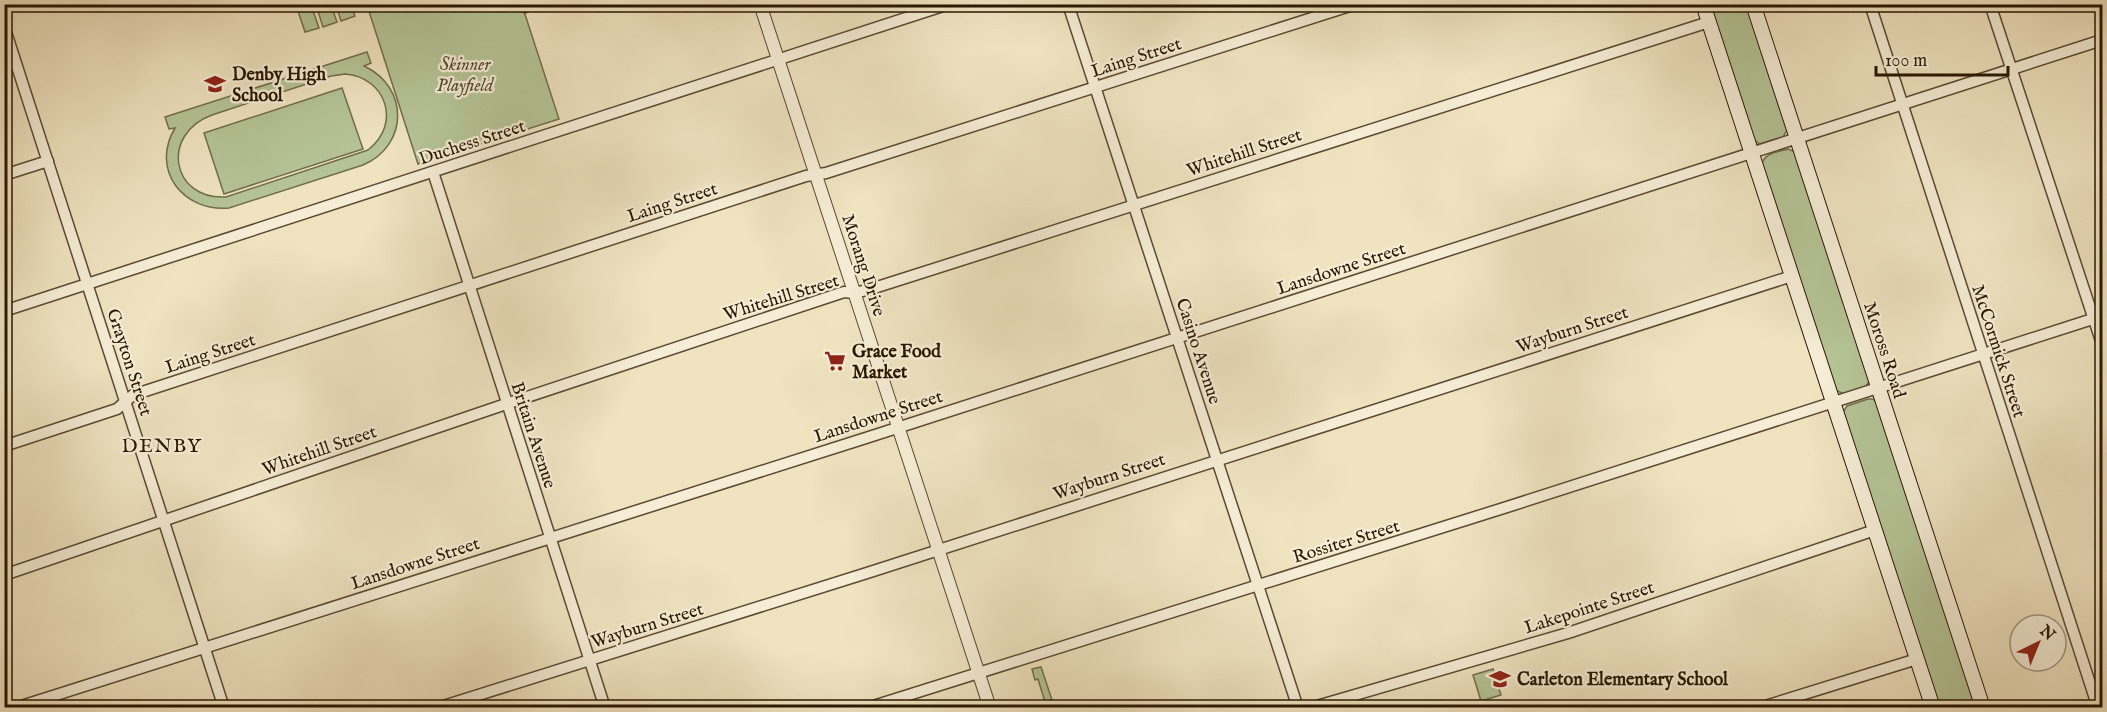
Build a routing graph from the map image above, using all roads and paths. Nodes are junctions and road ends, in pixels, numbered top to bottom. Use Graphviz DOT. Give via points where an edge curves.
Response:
graph roads {
  1 [pos="760,4"];
  2 [pos="949,4"];
  3 [pos="1068,4"];
  4 [pos="1356,4"];
  5 [pos="1703,4"];
  6 [pos="1753,4"];
  7 [pos="1870,4"];
  8 [pos="1990,4"];
  9 [pos="1709,22"];
  10 [pos="4,26"];
  11 [pos="6,39"];
  12 [pos="2103,40"];
  13 [pos="778,59"];
  14 [pos="2011,69"];
  15 [pos="1095,87"];
  16 [pos="1903,104"];
  17 [pos="1797,139"];
  18 [pos="1752,154"];
  19 [pos="48,161"];
  20 [pos="433,172"];
  21 [pos="4,175"];
  22 [pos="815,175"];
  23 [pos="1134,205"];
  24 [pos="1792,276"];
  25 [pos="88,284"];
  26 [pos="469,286"];
  27 [pos="855,293"];
  28 [pos="4,311"];
  29 [pos="2098,317"];
  30 [pos="1177,337"];
  31 [pos="2103,344"];
  32 [pos="1983,355"];
  33 [pos="1878,388"];
  34 [pos="126,402"];
  35 [pos="1834,403"];
  36 [pos="506,404"];
  37 [pos="898,427"];
  38 [pos="4,446"];
  39 [pos="1217,459"];
  40 [pos="164,521"];
  41 [pos="1875,530"];
  42 [pos="549,538"];
  43 [pos="938,549"];
  44 [pos="4,575"];
  45 [pos="1259,585"];
  46 [pos="204,647"];
  47 [pos="1917,658"];
  48 [pos="589,660"];
  49 [pos="978,673"];
  50 [pos="15,708"];
  51 [pos="224,708"];
  52 [pos="437,708"];
  53 [pos="605,708"];
  54 [pos="867,708"];
  55 [pos="990,708"];
  56 [pos="1298,708"];
  57 [pos="1310,708"];
  58 [pos="1760,708"];
  59 [pos="1933,708"];
  60 [pos="1983,708"];
  61 [pos="2098,708"];
  1 -- 13 [label="street, Morang Drive"];
  2 -- 13 [label="street, Duchess Street"];
  3 -- 15 [label="street, Casino Avenue"];
  4 -- 15 [label="street, Laing Street"];
  5 -- 9 [label="main road"];
  6 -- 17 [label="main road, Moross Road"];
  7 -- 16 [label="street, McCormick Street"];
  8 -- 14 [label="street"];
  9 -- 18 [label="main road"];
  9 -- 23 [label="street, Whitehill Street"];
  10 -- 11 [label="street, Grayton Street"];
  11 -- 19 [label="street, Grayton Street"];
  12 -- 14 [label="street, Lansdowne Street"];
  13 -- 20 [label="street, Duchess Street"];
  13 -- 22 [label="street, Morang Drive"];
  14 -- 16 [label="street, Lansdowne Street"];
  14 -- 29 [label="street"];
  15 -- 22 [label="street, Laing Street"];
  15 -- 23 [label="street, Casino Avenue"];
  16 -- 17 [label="street, Lansdowne Street"];
  16 -- 32 [label="street, McCormick Street"];
  17 -- 18 [label="street, Lansdowne Street"];
  17 -- 33 [label="main road, Moross Road"];
  18 -- 24 [label="main road"];
  18 -- 30 [label="street, Lansdowne Street"];
  19 -- 21 [label="street"];
  19 -- 25 [label="street, Grayton Street"];
  20 -- 25 [label="street, Duchess Street"];
  20 -- 26 [label="street, Britain Avenue"];
  22 -- 26 [label="street, Laing Street"];
  22 -- 27 [label="street, Morang Drive"];
  23 -- 27 [label="street, Whitehill Street"];
  23 -- 30 [label="street, Casino Avenue"];
  24 -- 35 [label="main road"];
  24 -- 39 [label="street, Wayburn Street"];
  25 -- 28 [label="street, Duchess Street"];
  25 -- 34 [label="street, Grayton Street"];
  26 -- 34 [label="street, Laing Street" via="133,395"];
  26 -- 36 [label="street, Britain Avenue"];
  27 -- 36 [label="street, Whitehill Street" via="844,292"];
  27 -- 37 [label="street, Morang Drive"];
  29 -- 31 [label="street"];
  29 -- 32 [label="street, Rossiter Street"];
  30 -- 37 [label="street, Lansdowne Street"];
  30 -- 39 [label="street, Casino Avenue"];
  32 -- 33 [label="street, Rossiter Street"];
  32 -- 61 [label="street, McCormick Street"];
  33 -- 35 [label="street, Rossiter Street"];
  33 -- 60 [label="main road, Moross Road"];
  34 -- 38 [label="street, Laing Street" via="117,409"];
  34 -- 40 [label="street, Grayton Street"];
  35 -- 41 [label="main road"];
  35 -- 45 [label="street, Rossiter Street"];
  36 -- 40 [label="street, Whitehill Street"];
  36 -- 42 [label="street, Britain Avenue"];
  37 -- 42 [label="street, Lansdowne Street"];
  37 -- 43 [label="street, Morang Drive"];
  39 -- 43 [label="street, Wayburn Street"];
  39 -- 45 [label="street, Casino Avenue"];
  40 -- 44 [label="street, Whitehill Street"];
  40 -- 46 [label="street, Grayton Street"];
  41 -- 47 [label="main road"];
  41 -- 57 [label="street, Lakepointe Street" via="1568,633"];
  42 -- 46 [label="street, Lansdowne Street"];
  42 -- 48 [label="street, Britain Avenue"];
  43 -- 48 [label="street, Wayburn Street"];
  43 -- 49 [label="street, Morang Drive"];
  45 -- 49 [label="street, Rossiter Street"];
  45 -- 56 [label="street, Casino Avenue"];
  46 -- 50 [label="street, Lansdowne Street"];
  46 -- 51 [label="street, Grayton Street"];
  47 -- 58 [label="street"];
  47 -- 59 [label="main road"];
  48 -- 52 [label="street, Wayburn Street"];
  48 -- 53 [label="street, Britain Avenue"];
  49 -- 54 [label="street, Rossiter Street"];
  49 -- 55 [label="street, Morang Drive"];
}
